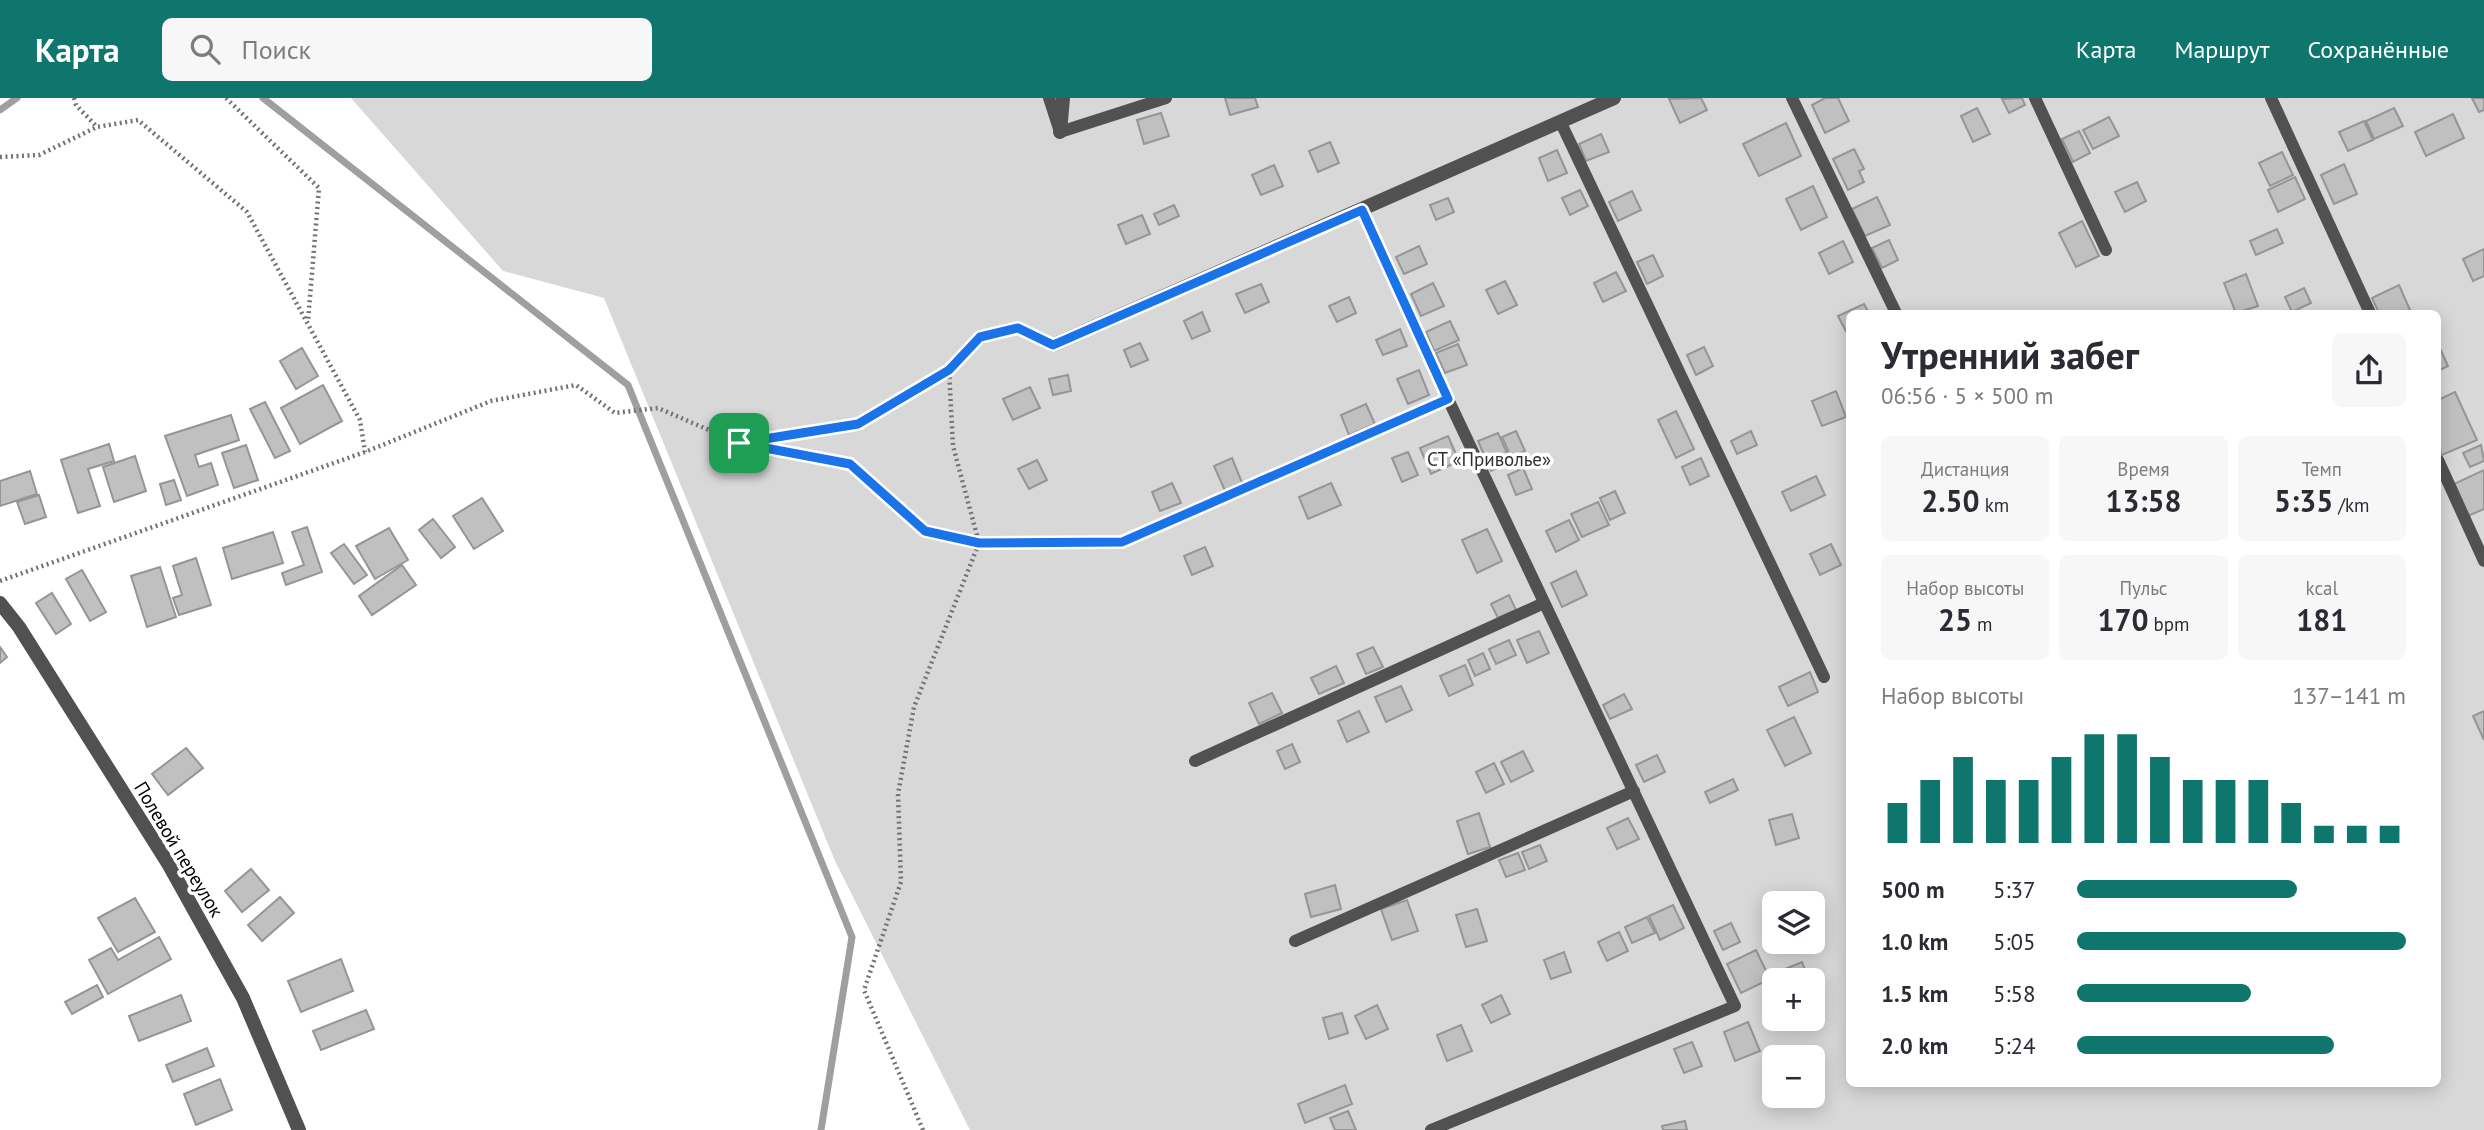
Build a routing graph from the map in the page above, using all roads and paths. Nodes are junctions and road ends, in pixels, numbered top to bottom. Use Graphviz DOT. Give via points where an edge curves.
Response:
graph roads {
  1 [pos="74,98"];
  2 [pos="226,98"];
  3 [pos="1049,98"];
  4 [pos="1063,98"];
  5 [pos="1166,98"];
  6 [pos="1614,98"];
  7 [pos="1792,98"];
  8 [pos="2035,98"];
  9 [pos="2271,98"];
  10 [pos="1561,123"];
  11 [pos="97,127"];
  12 [pos="1060,132"];
  13 [pos="0,157"];
  14 [pos="1362,210"];
  15 [pos="2106,250"];
  16 [pos="1895,310"];
  17 [pos="2369,310"];
  18 [pos="308,322"];
  19 [pos="1053,345"];
  20 [pos="949,370"];
  21 [pos="1448,399"];
  22 [pos="739,443"];
  23 [pos="365,453"];
  24 [pos="2441,467"];
  25 [pos="1122,542"];
  26 [pos="979,543"];
  27 [pos="2484,561"];
  28 [pos="0,581"];
  29 [pos="0,603"];
  30 [pos="1544,603"];
  31 [pos="1824,677"];
  32 [pos="1195,761"];
  33 [pos="1634,791"];
  34 [pos="1295,941"];
  35 [pos="299,1130"];
  36 [pos="923,1130"];
  37 [pos="1431,1130"];
  1 -- 11 [label="path" via="75,105"];
  2 -- 18 [label="path" via="319,188"];
  3 -- 12 [label="lane"];
  4 -- 12 [label="street"];
  5 -- 12 [label="lane"];
  6 -- 10 [label="street"];
  7 -- 16 [label="lane"];
  8 -- 15 [label="lane"];
  9 -- 17 [label="lane"];
  10 -- 14 [label="street"];
  10 -- 31 [label="lane"];
  11 -- 13 [label="path" via="39,155"];
  11 -- 18 [label="path" via="138,120 247,212"];
  14 -- 19 [label="street"];
  14 -- 21 [label="lane"];
  18 -- 23 [label="path" via="360,420"];
  19 -- 20 [label="path" via="1018,328 980,337"];
  20 -- 22 [label="path" via="858,424"];
  20 -- 26 [label="path" via="953,446"];
  21 -- 25 [label="lane"];
  21 -- 30 [label="lane"];
  22 -- 23 [label="path" via="658,408 615,413 576,385 491,401"];
  22 -- 26 [label="path" via="850,464 925,531"];
  23 -- 28 [label="path"];
  24 -- 27 [label="lane"];
  25 -- 26 [label="path"];
  26 -- 36 [label="path" via="914,707 898,794 901,882 864,990"];
  29 -- 35 [label="street, Полевой переулок" via="169,865 243,999"];
  30 -- 32 [label="lane"];
  30 -- 33 [label="lane"];
  33 -- 34 [label="lane"];
  33 -- 37 [label="lane" via="1735,1006"];
}
